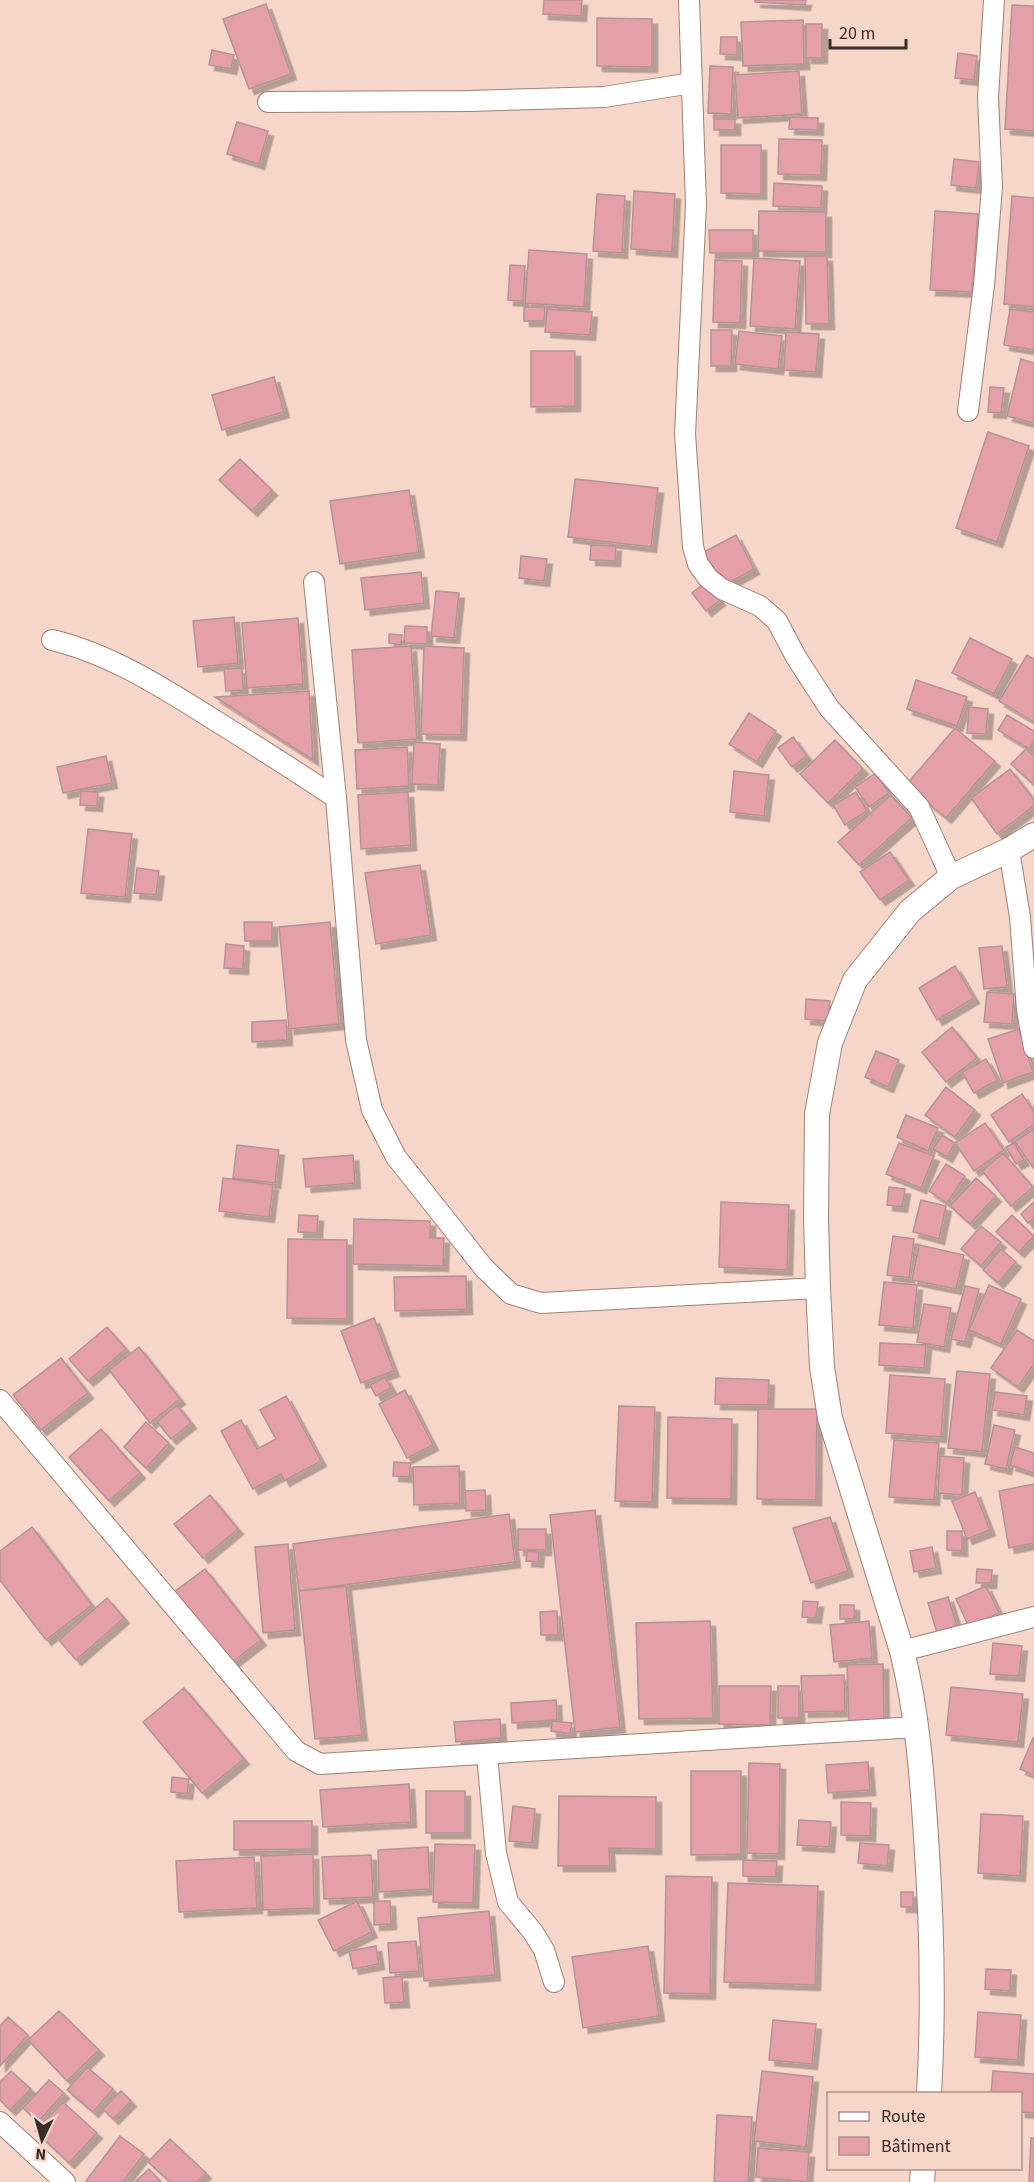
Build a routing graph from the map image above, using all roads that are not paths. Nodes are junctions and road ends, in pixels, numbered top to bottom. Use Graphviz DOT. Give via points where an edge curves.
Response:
graph roads {
  1 [pos="689,0"];
  2 [pos="994,0"];
  3 [pos="692,83"];
  4 [pos="267,102"];
  5 [pos="968,411"];
  6 [pos="314,582"];
  7 [pos="51,640"];
  8 [pos="336,798"];
  9 [pos="1034,835"];
  10 [pos="1009,850"];
  11 [pos="951,877"];
  12 [pos="1034,1048"];
  13 [pos="818,1288"];
  14 [pos="0,1400"];
  15 [pos="1034,1617"];
  16 [pos="902,1651"];
  17 [pos="916,1727"];
  18 [pos="487,1755"];
  19 [pos="554,1982"];
  20 [pos="929,2092"];
  21 [pos="0,2122"];
  22 [pos="65,2182"];
  1 -- 3 [label="street"];
  2 -- 5 [label="street" via="988,97 992,187"];
  3 -- 4 [label="street" via="604,96"];
  3 -- 11 [label="street" via="696,205 685,434 693,547 698,564 722,589 760,606 777,621 829,708 919,807"];
  6 -- 8 [label="street"];
  7 -- 8 [label="street" via="115,663 168,691"];
  8 -- 13 [label="street" via="356,1040 372,1110 396,1156 484,1268 511,1294 541,1303"];
  9 -- 10 [label="street"];
  10 -- 11 [label="street"];
  10 -- 12 [label="street"];
  11 -- 13 [label="street" via="910,911 855,981 830,1043 817,1114"];
  13 -- 16 [label="street" via="822,1367 830,1418"];
  14 -- 18 [label="street" via="296,1751 320,1764"];
  15 -- 16 [label="street"];
  16 -- 17 [label="street"];
  17 -- 18 [label="street"];
  17 -- 20 [label="street" via="932,1918"];
  18 -- 19 [label="street" via="496,1853 508,1902 544,1950"];
  21 -- 22 [label="street"];
}
